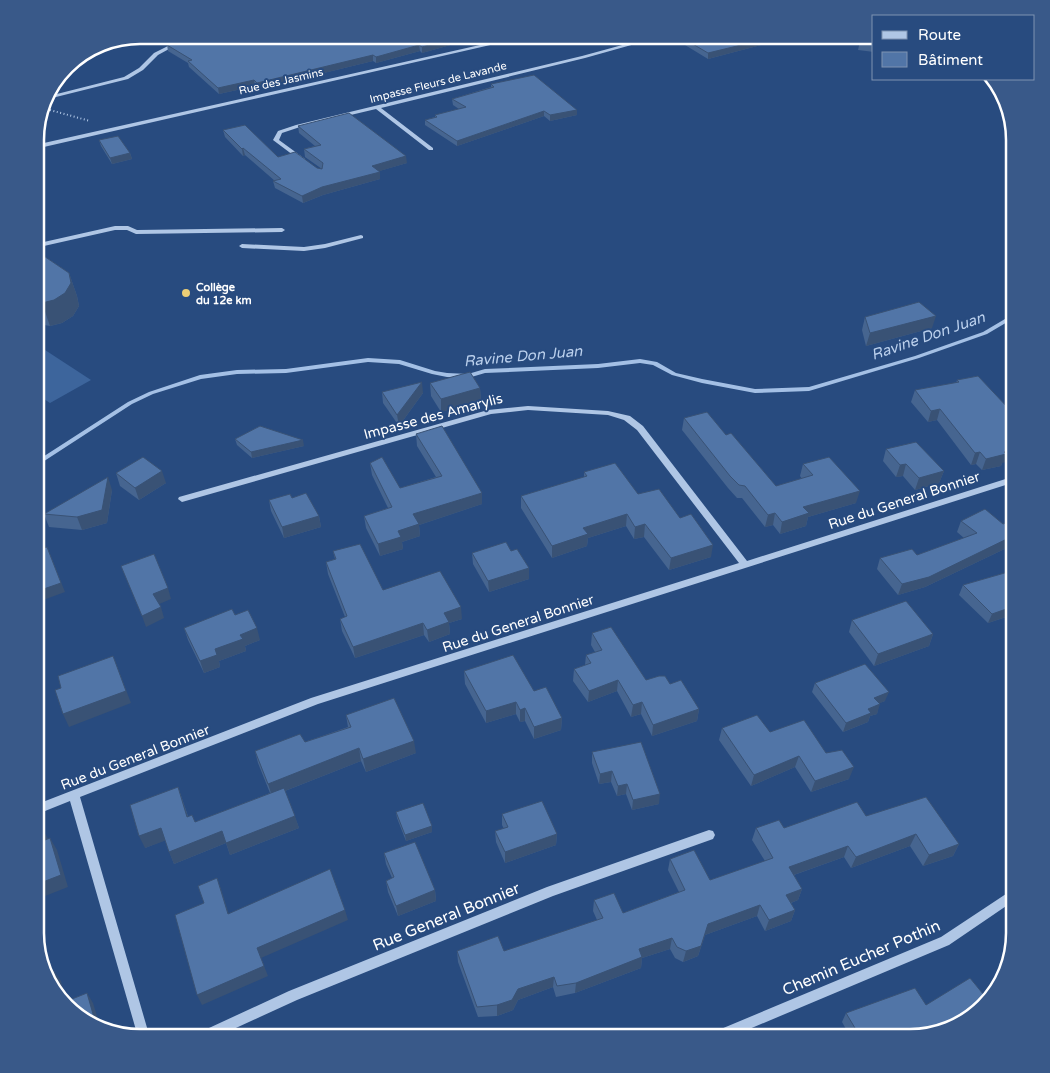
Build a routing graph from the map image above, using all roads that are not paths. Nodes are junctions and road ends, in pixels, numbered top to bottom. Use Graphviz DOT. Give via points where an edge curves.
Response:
graph roads {
  1 [pos="175,44"];
  2 [pos="492,44"];
  3 [pos="631,44"];
  4 [pos="55,95"];
  5 [pos="377,107"];
  6 [pos="44,145"];
  7 [pos="432,149"];
  8 [pos="306,162"];
  9 [pos="265,230"];
  10 [pos="282,230"];
  11 [pos="361,236"];
  12 [pos="44,244"];
  13 [pos="242,246"];
  14 [pos="258,246"];
  15 [pos="1006,482"];
  16 [pos="182,498"];
  17 [pos="745,565"];
  18 [pos="74,795"];
  19 [pos="44,807"];
  20 [pos="709,835"];
  21 [pos="1006,899"];
  22 [pos="141,1029"];
  23 [pos="219,1029"];
  24 [pos="734,1029"];
  1 -- 4 [label="street" via="163,49 142,69 126,78"];
  2 -- 6 [label="street, Rue des Jasmins"];
  3 -- 5 [label="street, Impasse Fleurs de Lavande"];
  5 -- 7 [label="street"];
  5 -- 8 [label="street, Impasse Fleurs de Lavande" via="280,132 276,140"];
  9 -- 10 [label="street"];
  9 -- 12 [label="street" via="136,232 115,228"];
  9 -- 14 [label="lane"];
  11 -- 14 [label="lane" via="304,248"];
  13 -- 14 [label="lane"];
  15 -- 17 [label="street, Rue du General Bonnier"];
  16 -- 17 [label="street, Impasse des Amarylis" via="491,412 528,408 608,413 628,418 640,428"];
  17 -- 18 [label="street, Rue du General Bonnier" via="315,701"];
  18 -- 19 [label="street, Rue du General Bonnier"];
  18 -- 22 [label="street"];
  20 -- 23 [label="street, Rue General Bonnier" via="550,891 293,995"];
  21 -- 24 [label="street, Chemin Eucher Pothin" via="944,941"];
}
